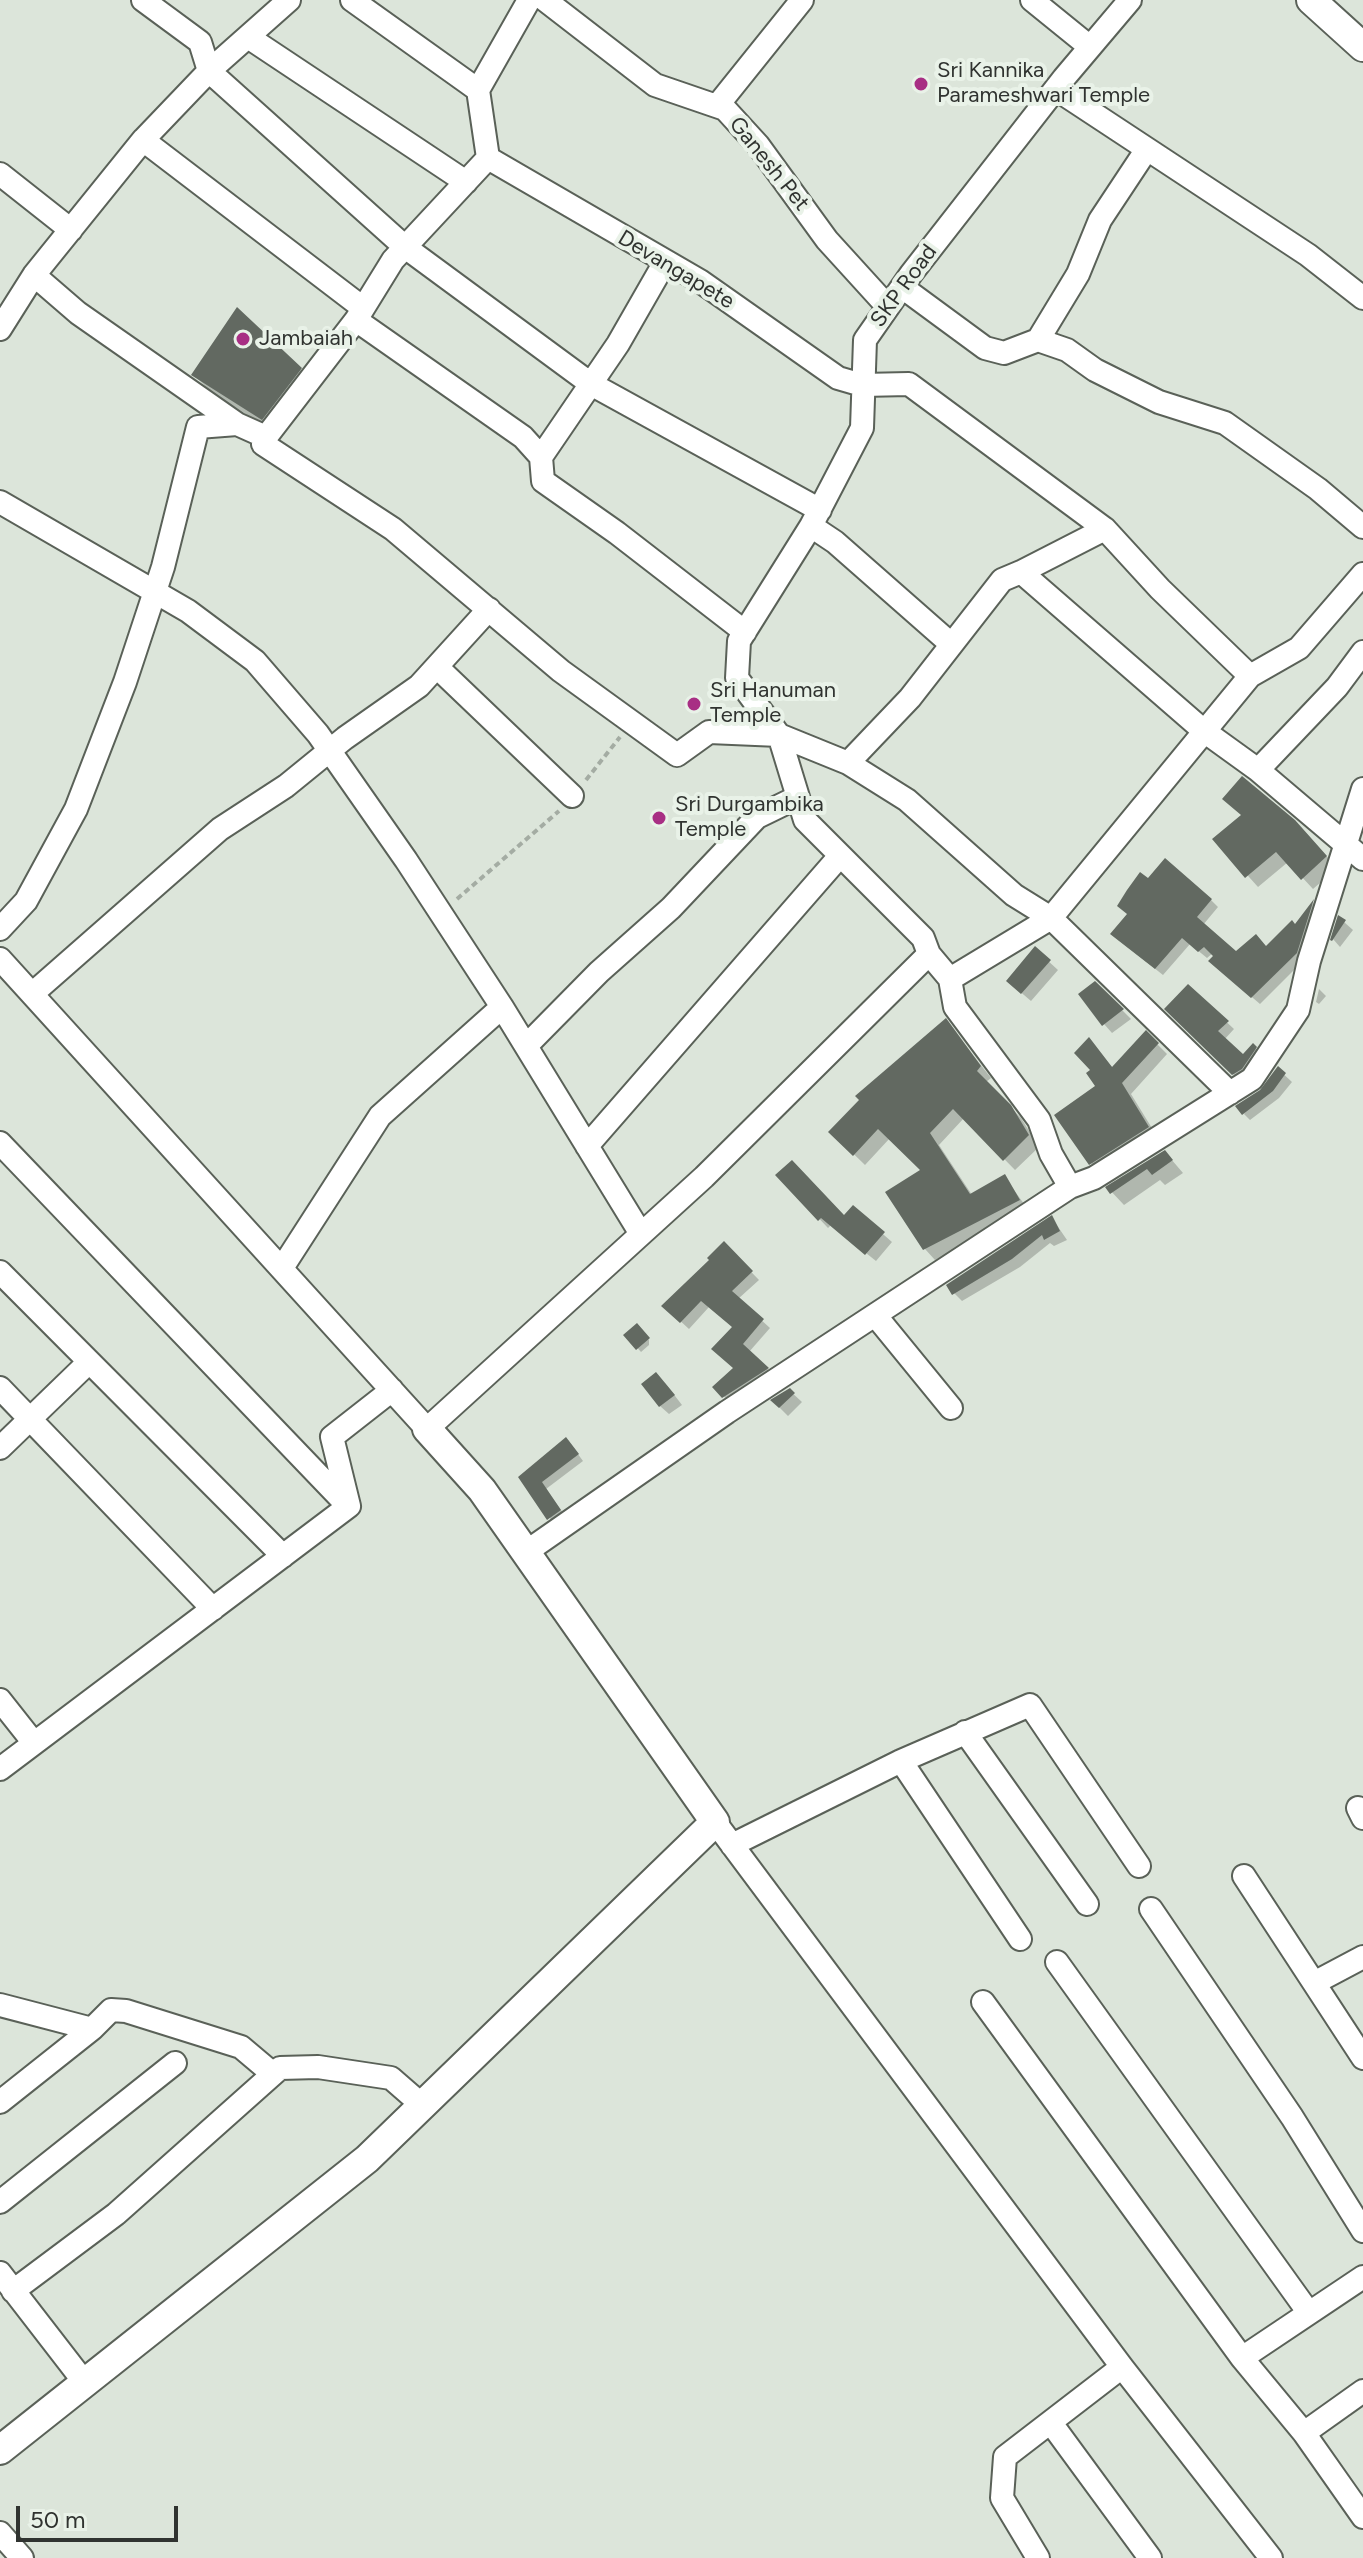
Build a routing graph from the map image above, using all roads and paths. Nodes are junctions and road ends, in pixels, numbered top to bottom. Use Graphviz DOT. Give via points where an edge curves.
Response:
graph roads {
  1 [pos="143,0"];
  2 [pos="289,0"];
  3 [pos="352,0"];
  4 [pos="529,0"];
  5 [pos="545,0"];
  6 [pos="802,0"];
  7 [pos="1032,0"];
  8 [pos="1130,0"];
  9 [pos="1311,0"];
  10 [pos="248,37"];
  11 [pos="1090,47"];
  12 [pos="1363,47"];
  13 [pos="209,71"];
  14 [pos="1056,89"];
  15 [pos="478,90"];
  16 [pos="717,106"];
  17 [pos="143,140"];
  18 [pos="1147,149"];
  19 [pos="488,158"];
  20 [pos="0,174"];
  21 [pos="466,182"];
  22 [pos="71,230"];
  23 [pos="405,247"];
  24 [pos="665,262"];
  25 [pos="34,275"];
  26 [pos="902,287"];
  27 [pos="1363,298"];
  28 [pos="888,307"];
  29 [pos="359,314"];
  30 [pos="0,329"];
  31 [pos="1038,340"];
  32 [pos="591,384"];
  33 [pos="862,385"];
  34 [pos="237,424"];
  35 [pos="266,437"];
  36 [pos="541,457"];
  37 [pos="0,502"];
  38 [pos="815,518"];
  39 [pos="1363,527"];
  40 [pos="1105,529"];
  41 [pos="1021,572"];
  42 [pos="1363,574"];
  43 [pos="155,592"];
  44 [pos="489,609"];
  45 [pos="745,632"];
  46 [pos="951,644"];
  47 [pos="1363,652"];
  48 [pos="437,667"];
  49 [pos="1250,676"];
  50 [pos="631,722"];
  51 [pos="1204,731"];
  52 [pos="779,735"];
  53 [pos="329,750"];
  54 [pos="848,763"];
  55 [pos="1258,770"];
  56 [pos="1363,789"];
  57 [pos="572,796"];
  58 [pos="798,797"];
  59 [pos="1354,852"];
  60 [pos="839,857"];
  61 [pos="438,910"];
  62 [pos="1051,918"];
  63 [pos="0,929"];
  64 [pos="929,954"];
  65 [pos="5,973"];
  66 [pos="950,979"];
  67 [pos="32,994"];
  68 [pos="502,1007"];
  69 [pos="526,1046"];
  70 [pos="1230,1093"];
  71 [pos="0,1143"];
  72 [pos="587,1146"];
  73 [pos="1070,1187"];
  74 [pos="641,1234"];
  75 [pos="282,1268"];
  76 [pos="0,1272"];
  77 [pos="875,1315"];
  78 [pos="89,1362"];
  79 [pos="0,1388"];
  80 [pos="392,1390"];
  81 [pos="951,1408"];
  82 [pos="31,1420"];
  83 [pos="427,1429"];
  84 [pos="0,1448"];
  85 [pos="349,1506"];
  86 [pos="526,1552"];
  87 [pos="283,1556"];
  88 [pos="213,1609"];
  89 [pos="0,1700"];
  90 [pos="965,1732"];
  91 [pos="34,1743"];
  92 [pos="901,1761"];
  93 [pos="0,1769"];
  94 [pos="715,1822"];
  95 [pos="732,1845"];
  96 [pos="1139,1866"];
  97 [pos="1244,1876"];
  98 [pos="1087,1904"];
  99 [pos="1151,1909"];
  100 [pos="1020,1939"];
  101 [pos="1363,1957"];
  102 [pos="1057,1962"];
  103 [pos="1314,1983"];
  104 [pos="983,2002"];
  105 [pos="0,2005"];
  106 [pos="92,2029"];
  107 [pos="1363,2058"];
  108 [pos="175,2063"];
  109 [pos="273,2074"];
  110 [pos="0,2102"];
  111 [pos="422,2105"];
  112 [pos="0,2202"];
  113 [pos="1363,2231"];
  114 [pos="1363,2277"];
  115 [pos="7,2282"];
  116 [pos="1309,2313"];
  117 [pos="1242,2358"];
  118 [pos="1122,2367"];
  119 [pos="85,2383"];
  120 [pos="1363,2391"];
  121 [pos="1051,2423"];
  122 [pos="1304,2433"];
  123 [pos="0,2450"];
  124 [pos="1363,2517"];
  125 [pos="0,2533"];
  126 [pos="22,2558"];
  127 [pos="1038,2558"];
  128 [pos="1150,2558"];
  129 [pos="1271,2558"];
  1 -- 13 [label="street" via="200,42"];
  2 -- 10 [label="street"];
  3 -- 15 [label="street"];
  4 -- 15 [label="street"];
  5 -- 16 [label="street, Ganesh Pet" via="655,85"];
  6 -- 16 [label="street"];
  7 -- 11 [label="street"];
  8 -- 11 [label="street, SKP Road"];
  9 -- 12 [label="street"];
  10 -- 13 [label="street"];
  10 -- 21 [label="street"];
  11 -- 14 [label="street, SKP Road"];
  13 -- 17 [label="street"];
  13 -- 23 [label="street"];
  14 -- 18 [label="street"];
  14 -- 26 [label="street, SKP Road"];
  15 -- 19 [label="street"];
  16 -- 28 [label="street, Ganesh Pet" via="758,145 827,240"];
  17 -- 22 [label="street"];
  17 -- 29 [label="street"];
  18 -- 27 [label="street" via="1308,255"];
  18 -- 31 [label="street" via="1100,220 1078,274"];
  19 -- 21 [label="street"];
  19 -- 24 [label="street, Devangapete"];
  20 -- 22 [label="street"];
  21 -- 23 [label="street"];
  22 -- 25 [label="street"];
  23 -- 29 [label="street"];
  23 -- 32 [label="street"];
  24 -- 32 [label="street"];
  24 -- 33 [label="street, Devangapete" via="838,378"];
  25 -- 30 [label="street"];
  25 -- 34 [label="street" via="78,313"];
  26 -- 28 [label="street, SKP Road"];
  26 -- 31 [label="street" via="985,348 1004,353"];
  28 -- 33 [label="street, SKP Road" via="865,340"];
  29 -- 35 [label="street"];
  29 -- 36 [label="street" via="523,437"];
  31 -- 39 [label="street" via="1067,350 1159,402 1225,423"];
  32 -- 36 [label="street"];
  32 -- 38 [label="street"];
  33 -- 38 [label="street, SKP Road" via="862,428"];
  33 -- 40 [label="street" via="909,384"];
  34 -- 35 [label="street"];
  34 -- 43 [label="street" via="198,427"];
  35 -- 44 [label="street" via="263,444 393,529"];
  36 -- 45 [label="street" via="543,481"];
  37 -- 43 [label="street"];
  38 -- 45 [label="street, SKP Road"];
  38 -- 46 [label="street" via="835,542"];
  40 -- 41 [label="street"];
  40 -- 49 [label="street"];
  41 -- 46 [label="street" via="1002,580"];
  41 -- 51 [label="street"];
  42 -- 49 [label="street" via="1299,648"];
  43 -- 53 [label="street" via="255,661"];
  43 -- 63 [label="street" via="76,809 26,901"];
  44 -- 48 [label="street"];
  44 -- 50 [label="street"];
  45 -- 52 [label="street, SKP Road" via="739,641 737,678"];
  46 -- 54 [label="street" via="910,698"];
  47 -- 55 [label="street"];
  48 -- 53 [label="street" via="419,686"];
  48 -- 57 [label="street"];
  49 -- 51 [label="street"];
  50 -- 52 [label="street" via="677,755 709,732"];
  50 -- 57 [label="path"];
  51 -- 55 [label="street"];
  51 -- 62 [label="street"];
  52 -- 54 [label="street"];
  52 -- 58 [label="street"];
  53 -- 61 [label="street"];
  53 -- 67 [label="street" via="220,829"];
  54 -- 62 [label="street" via="907,800 1014,895"];
  55 -- 59 [label="street"];
  56 -- 59 [label="street"];
  57 -- 61 [label="path" via="553,818"];
  58 -- 60 [label="street" via="805,820"];
  58 -- 69 [label="street" via="757,817 671,908"];
  59 -- 70 [label="street" via="1309,961 1298,1010 1252,1079"];
  60 -- 64 [label="street" via="923,938"];
  60 -- 72 [label="street"];
  61 -- 68 [label="street"];
  62 -- 66 [label="street"];
  62 -- 70 [label="street"];
  64 -- 66 [label="street"];
  64 -- 74 [label="street"];
  65 -- 67 [label="street"];
  66 -- 73 [label="street" via="955,1007 1039,1120"];
  67 -- 75 [label="street"];
  68 -- 69 [label="street"];
  68 -- 75 [label="street" via="380,1116"];
  69 -- 72 [label="street"];
  70 -- 73 [label="street" via="1094,1178"];
  71 -- 85 [label="street"];
  72 -- 74 [label="street"];
  73 -- 77 [label="street"];
  74 -- 83 [label="street"];
  75 -- 80 [label="street"];
  76 -- 78 [label="street"];
  77 -- 81 [label="street"];
  77 -- 86 [label="street"];
  78 -- 82 [label="street"];
  78 -- 87 [label="street"];
  79 -- 82 [label="street"];
  80 -- 83 [label="street"];
  80 -- 85 [label="street" via="332,1437"];
  82 -- 84 [label="street"];
  82 -- 88 [label="street"];
  83 -- 86 [label="street" via="482,1490"];
  85 -- 87 [label="street"];
  86 -- 94 [label="street"];
  87 -- 88 [label="street"];
  88 -- 91 [label="street"];
  89 -- 91 [label="street"];
  90 -- 92 [label="street"];
  90 -- 96 [label="street" via="1030,1705"];
  90 -- 98 [label="street"];
  91 -- 93 [label="street"];
  92 -- 95 [label="street"];
  92 -- 100 [label="street"];
  94 -- 95 [label="street"];
  94 -- 111 [label="street"];
  95 -- 118 [label="street"];
  97 -- 103 [label="street"];
  99 -- 113 [label="street"];
  101 -- 103 [label="street"];
  102 -- 116 [label="street"];
  103 -- 107 [label="street"];
  104 -- 117 [label="street"];
  105 -- 106 [label="street"];
  106 -- 109 [label="street" via="111,2010 126,2011 241,2047"];
  106 -- 110 [label="street"];
  108 -- 112 [label="street"];
  109 -- 111 [label="street" via="280,2068 318,2067 391,2078"];
  109 -- 115 [label="street" via="116,2214"];
  111 -- 119 [label="street" via="367,2159"];
  114 -- 116 [label="street"];
  115 -- 119 [label="street"];
  116 -- 117 [label="street"];
  117 -- 122 [label="street"];
  118 -- 121 [label="street"];
  118 -- 129 [label="street"];
  119 -- 123 [label="street"];
  120 -- 122 [label="street"];
  121 -- 127 [label="street" via="1005,2457 1002,2498"];
  121 -- 128 [label="street"];
  122 -- 124 [label="street"];
  125 -- 126 [label="street"];
}
